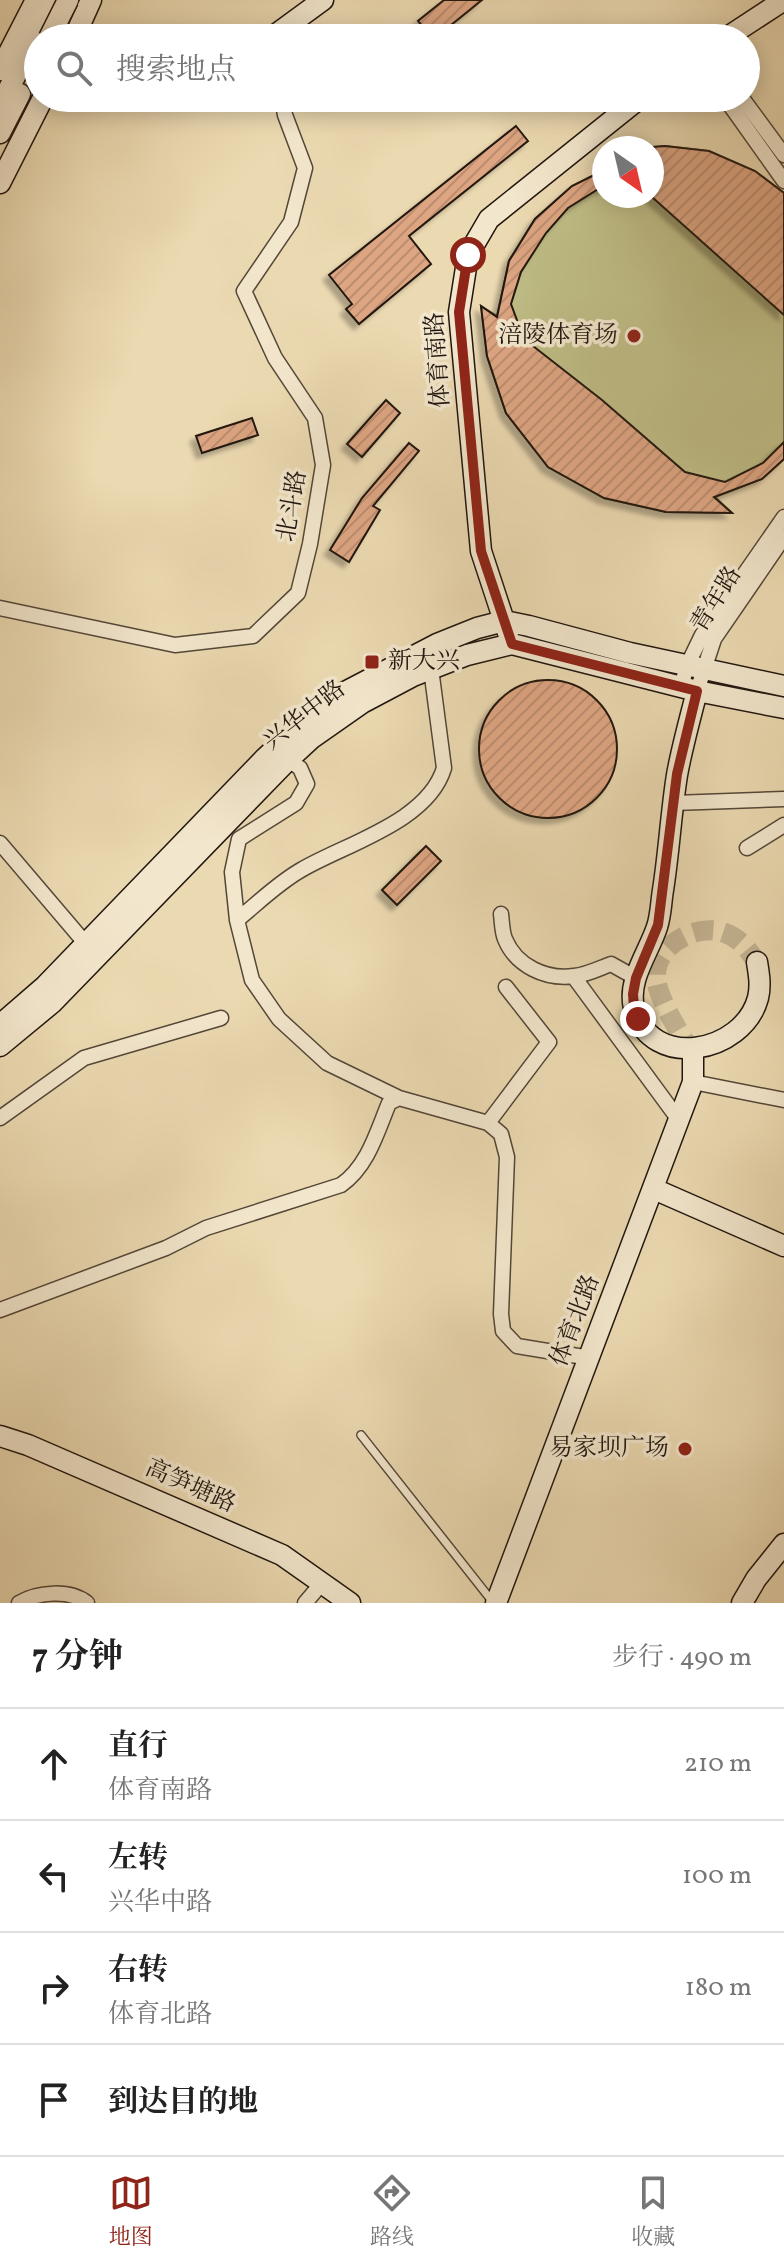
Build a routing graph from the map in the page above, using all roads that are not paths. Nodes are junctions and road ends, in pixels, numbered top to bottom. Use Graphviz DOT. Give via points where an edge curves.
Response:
graph roads {
  1 [pos="36,0"];
  2 [pos="55,0"];
  3 [pos="68,0"];
  4 [pos="91,0"];
  5 [pos="323,0"];
  6 [pos="784,0"];
  7 [pos="43,24"];
  8 [pos="56,24"];
  9 [pos="68,24"];
  10 [pos="81,24"];
  11 [pos="291,24"];
  12 [pos="747,24"];
  13 [pos="24,60"];
  14 [pos="0,70"];
  15 [pos="24,86"];
  16 [pos="0,106"];
  17 [pos="36,112"];
  18 [pos="284,112"];
  19 [pos="623,112"];
  20 [pos="735,112"];
  21 [pos="752,112"];
  22 [pos="0,133"];
  23 [pos="784,155"];
  24 [pos="784,181"];
  25 [pos="0,183"];
  26 [pos="784,517"];
  27 [pos="784,537"];
  28 [pos="0,608"];
  29 [pos="504,621"];
  30 [pos="512,644"];
  31 [pos="429,659"];
  32 [pos="695,668"];
  33 [pos="784,686"];
  34 [pos="689,689"];
  35 [pos="784,708"];
  36 [pos="281,754"];
  37 [pos="784,799"];
  38 [pos="674,803"];
  39 [pos="784,825"];
  40 [pos="0,843"];
  41 [pos="747,848"];
  42 [pos="501,914"];
  43 [pos="237,920"];
  44 [pos="86,944"];
  45 [pos="757,962"];
  46 [pos="574,977"];
  47 [pos="636,978"];
  48 [pos="506,987"];
  49 [pos="221,1018"];
  50 [pos="0,1025"];
  51 [pos="0,1046"];
  52 [pos="693,1056"];
  53 [pos="693,1082"];
  54 [pos="399,1098"];
  55 [pos="784,1100"];
  56 [pos="0,1118"];
  57 [pos="679,1120"];
  58 [pos="488,1123"];
  59 [pos="654,1189"];
  60 [pos="784,1246"];
  61 [pos="0,1310"];
  62 [pos="590,1358"];
  63 [pos="361,1435"];
  64 [pos="0,1436"];
  65 [pos="784,1544"];
  66 [pos="322,1583"];
  67 [pos="19,1603"];
  68 [pos="87,1603"];
  69 [pos="305,1603"];
  70 [pos="350,1603"];
  71 [pos="495,1603"];
  72 [pos="742,1603"];
  1 -- 14 [label="main road"];
  2 -- 7 [label="main road"];
  2 -- 9 [label="main road"];
  3 -- 8 [label="main road, bridge"];
  4 -- 10 [label="main road"];
  5 -- 11 [label="main road"];
  6 -- 12 [label="main road"];
  13 -- 16 [label="main road"];
  15 -- 22 [label="main road"];
  17 -- 25 [label="main road"];
  18 -- 28 [label="street, 北斗路" via="305,168 291,222 244,291 275,358 315,418 323,465 298,593 253,636 175,645"];
  19 -- 29 [label="main road, 体育南路" via="489,219 468,255 459,312 481,551"];
  20 -- 24 [label="street"];
  21 -- 23 [label="street"];
  26 -- 32 [label="street" via="702,635"];
  27 -- 32 [label="street, 青年路"];
  29 -- 30 [label="main road, 体育南路"];
  29 -- 31 [label="main road" via="477,628"];
  29 -- 32 [label="main road"];
  30 -- 31 [label="main road, 兴华中路"];
  30 -- 34 [label="main road, 兴华中路"];
  31 -- 36 [label="main road, 兴华中路" via="413,676"];
  31 -- 43 [label="street" via="444,768 440,783 392,826 300,871"];
  32 -- 33 [label="main road"];
  32 -- 34 [label="street"];
  34 -- 35 [label="main road, 兴华中路"];
  34 -- 38 [label="main road"];
  36 -- 43 [label="street" via="300,768 307,784 296,803 239,839 232,872"];
  36 -- 44 [label="main road"];
  36 -- 51 [label="main road, 兴华中路" via="52,1003"];
  37 -- 38 [label="street"];
  38 -- 47 [label="main road" via="658,925"];
  39 -- 41 [label="street"];
  40 -- 44 [label="street"];
  42 -- 46 [label="street" via="504,937 529,968"];
  43 -- 54 [label="street" via="252,980 279,1019 327,1063"];
  44 -- 50 [label="main road"];
  45 -- 47 [label="main road" via="758,999 751,1013 728,1038 712,1045 676,1048 652,1036 634,1007"];
  46 -- 47 [label="street" via="611,964"];
  46 -- 57 [label="street"];
  48 -- 58 [label="street" via="549,1042"];
  49 -- 56 [label="street" via="84,1058"];
  52 -- 53 [label="main road, 体育北路"];
  53 -- 55 [label="street"];
  53 -- 57 [label="main road, 体育北路"];
  54 -- 58 [label="street"];
  54 -- 61 [label="street" via="389,1103 362,1166 341,1185 206,1228"];
  57 -- 59 [label="main road, 体育北路"];
  58 -- 62 [label="street" via="501,1134 507,1157 503,1331 517,1346"];
  59 -- 60 [label="main road"];
  59 -- 62 [label="main road, 体育北路"];
  62 -- 71 [label="main road, 体育北路"];
  63 -- 71 [label="lane"];
  64 -- 66 [label="main road, 高笋塘路" via="282,1555"];
  65 -- 72 [label="main road"];
  66 -- 69 [label="street"];
  66 -- 70 [label="main road, 高笋塘路"];
  67 -- 68 [label="street" via="67,1594"];
}
